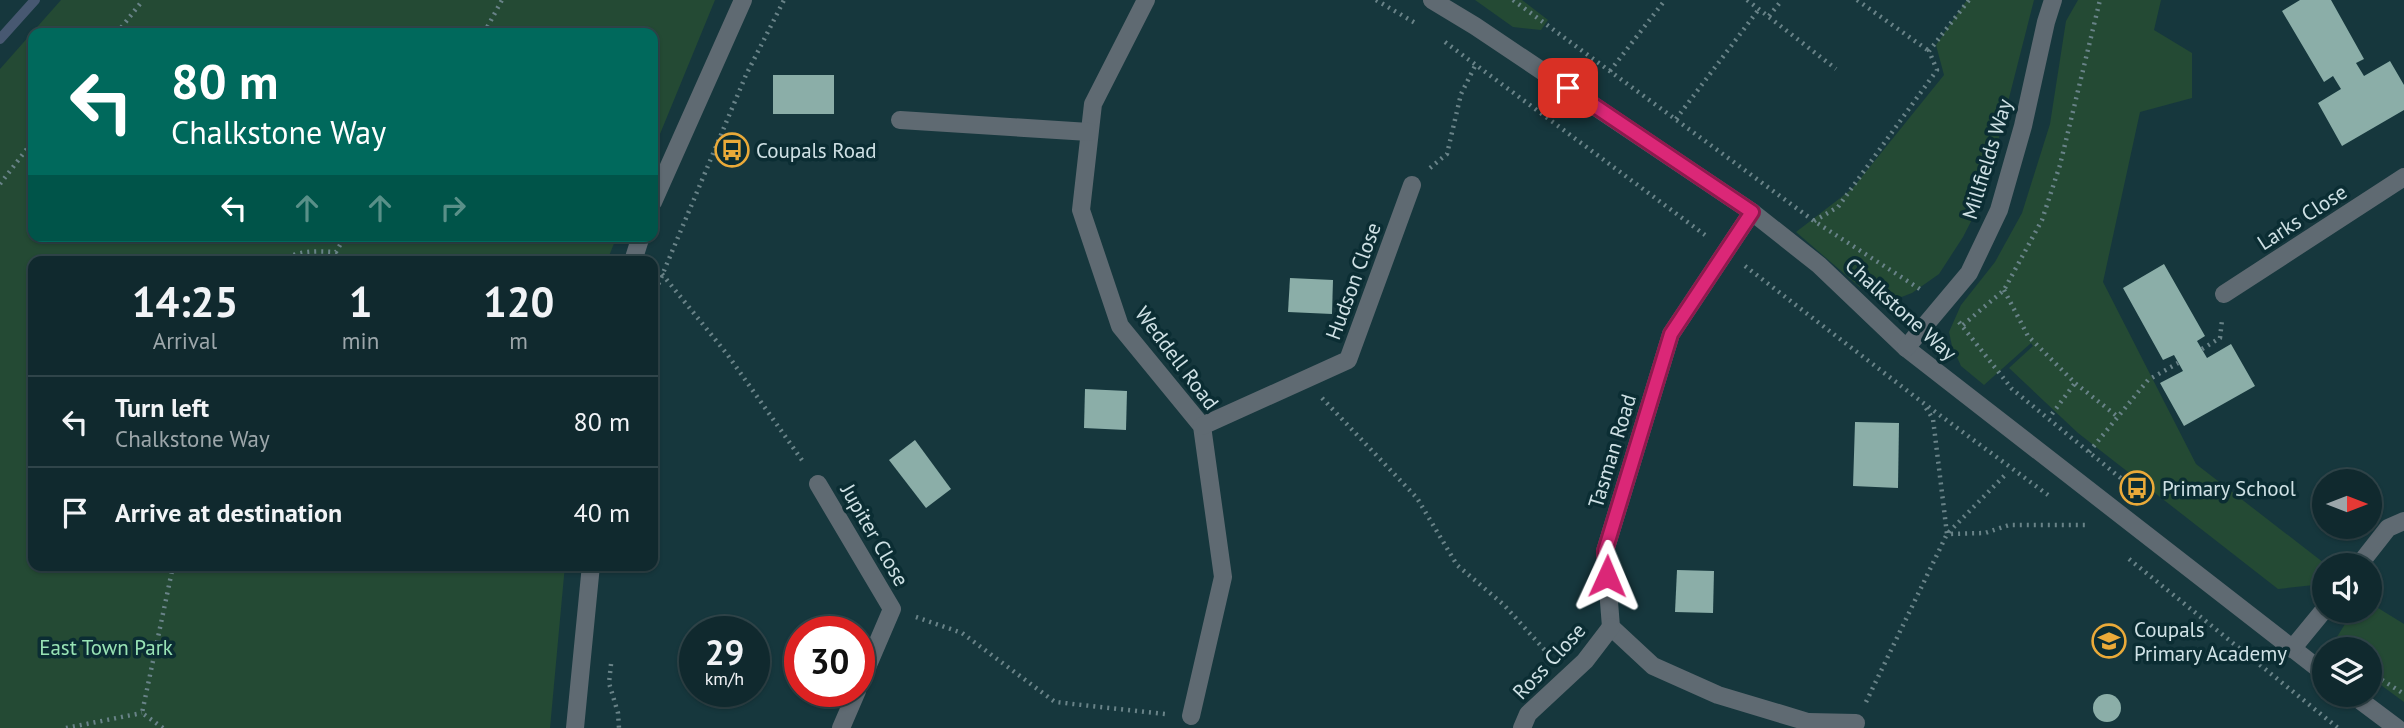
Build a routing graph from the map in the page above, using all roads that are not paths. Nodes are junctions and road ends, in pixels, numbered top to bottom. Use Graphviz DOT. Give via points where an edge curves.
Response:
graph roads {
  1 [pos="743,0"];
  2 [pos="1146,0"];
  3 [pos="1433,0"];
  4 [pos="2053,0"];
  5 [pos="900,120"];
  6 [pos="1089,132"];
  7 [pos="2404,177"];
  8 [pos="1412,185"];
  9 [pos="658,191"];
  10 [pos="1752,212"];
  11 [pos="2224,294"];
  12 [pos="1906,348"];
  13 [pos="1202,426"];
  14 [pos="818,484"];
  15 [pos="2404,521"];
  16 [pos="2368,553"];
  17 [pos="590,571"];
  18 [pos="2313,623"];
  19 [pos="1611,627"];
  20 [pos="875,649"];
  21 [pos="2292,649"];
  22 [pos="2312,664"];
  23 [pos="850,707"];
  24 [pos="2369,707"];
  25 [pos="1191,716"];
  26 [pos="1856,723"];
  27 [pos="1808,725"];
  28 [pos="575,728"];
  29 [pos="841,728"];
  30 [pos="1522,728"];
  31 [pos="2397,728"];
  1 -- 9 [label="street"];
  2 -- 6 [label="street, Weddell Road" via="1093,104"];
  3 -- 10 [label="street, Chalkstone Way"];
  4 -- 12 [label="street, Millfields Way" via="1999,210 1969,272"];
  5 -- 6 [label="street"];
  6 -- 13 [label="street, Weddell Road" via="1081,210 1120,326"];
  7 -- 11 [label="street, Larks Close"];
  8 -- 13 [label="street, Hudson Close" via="1348,360"];
  10 -- 12 [label="street, Chalkstone Way" via="1819,265"];
  10 -- 19 [label="street, Tasman Road" via="1671,334 1605,551"];
  12 -- 21 [label="street, Chalkstone Way"];
  13 -- 25 [label="street, Weddell Road" via="1223,577"];
  14 -- 20 [label="street, Jupiter Close" via="892,609"];
  15 -- 16 [label="street" via="2388,528"];
  17 -- 28 [label="street"];
  18 -- 21 [label="street"];
  19 -- 27 [label="street" via="1653,666 1718,695"];
  19 -- 30 [label="street, Ross Close" via="1585,661 1528,714"];
  21 -- 22 [label="street, Chalkstone Way"];
  23 -- 29 [label="street"];
  24 -- 31 [label="street"];
  26 -- 27 [label="street"];
}
